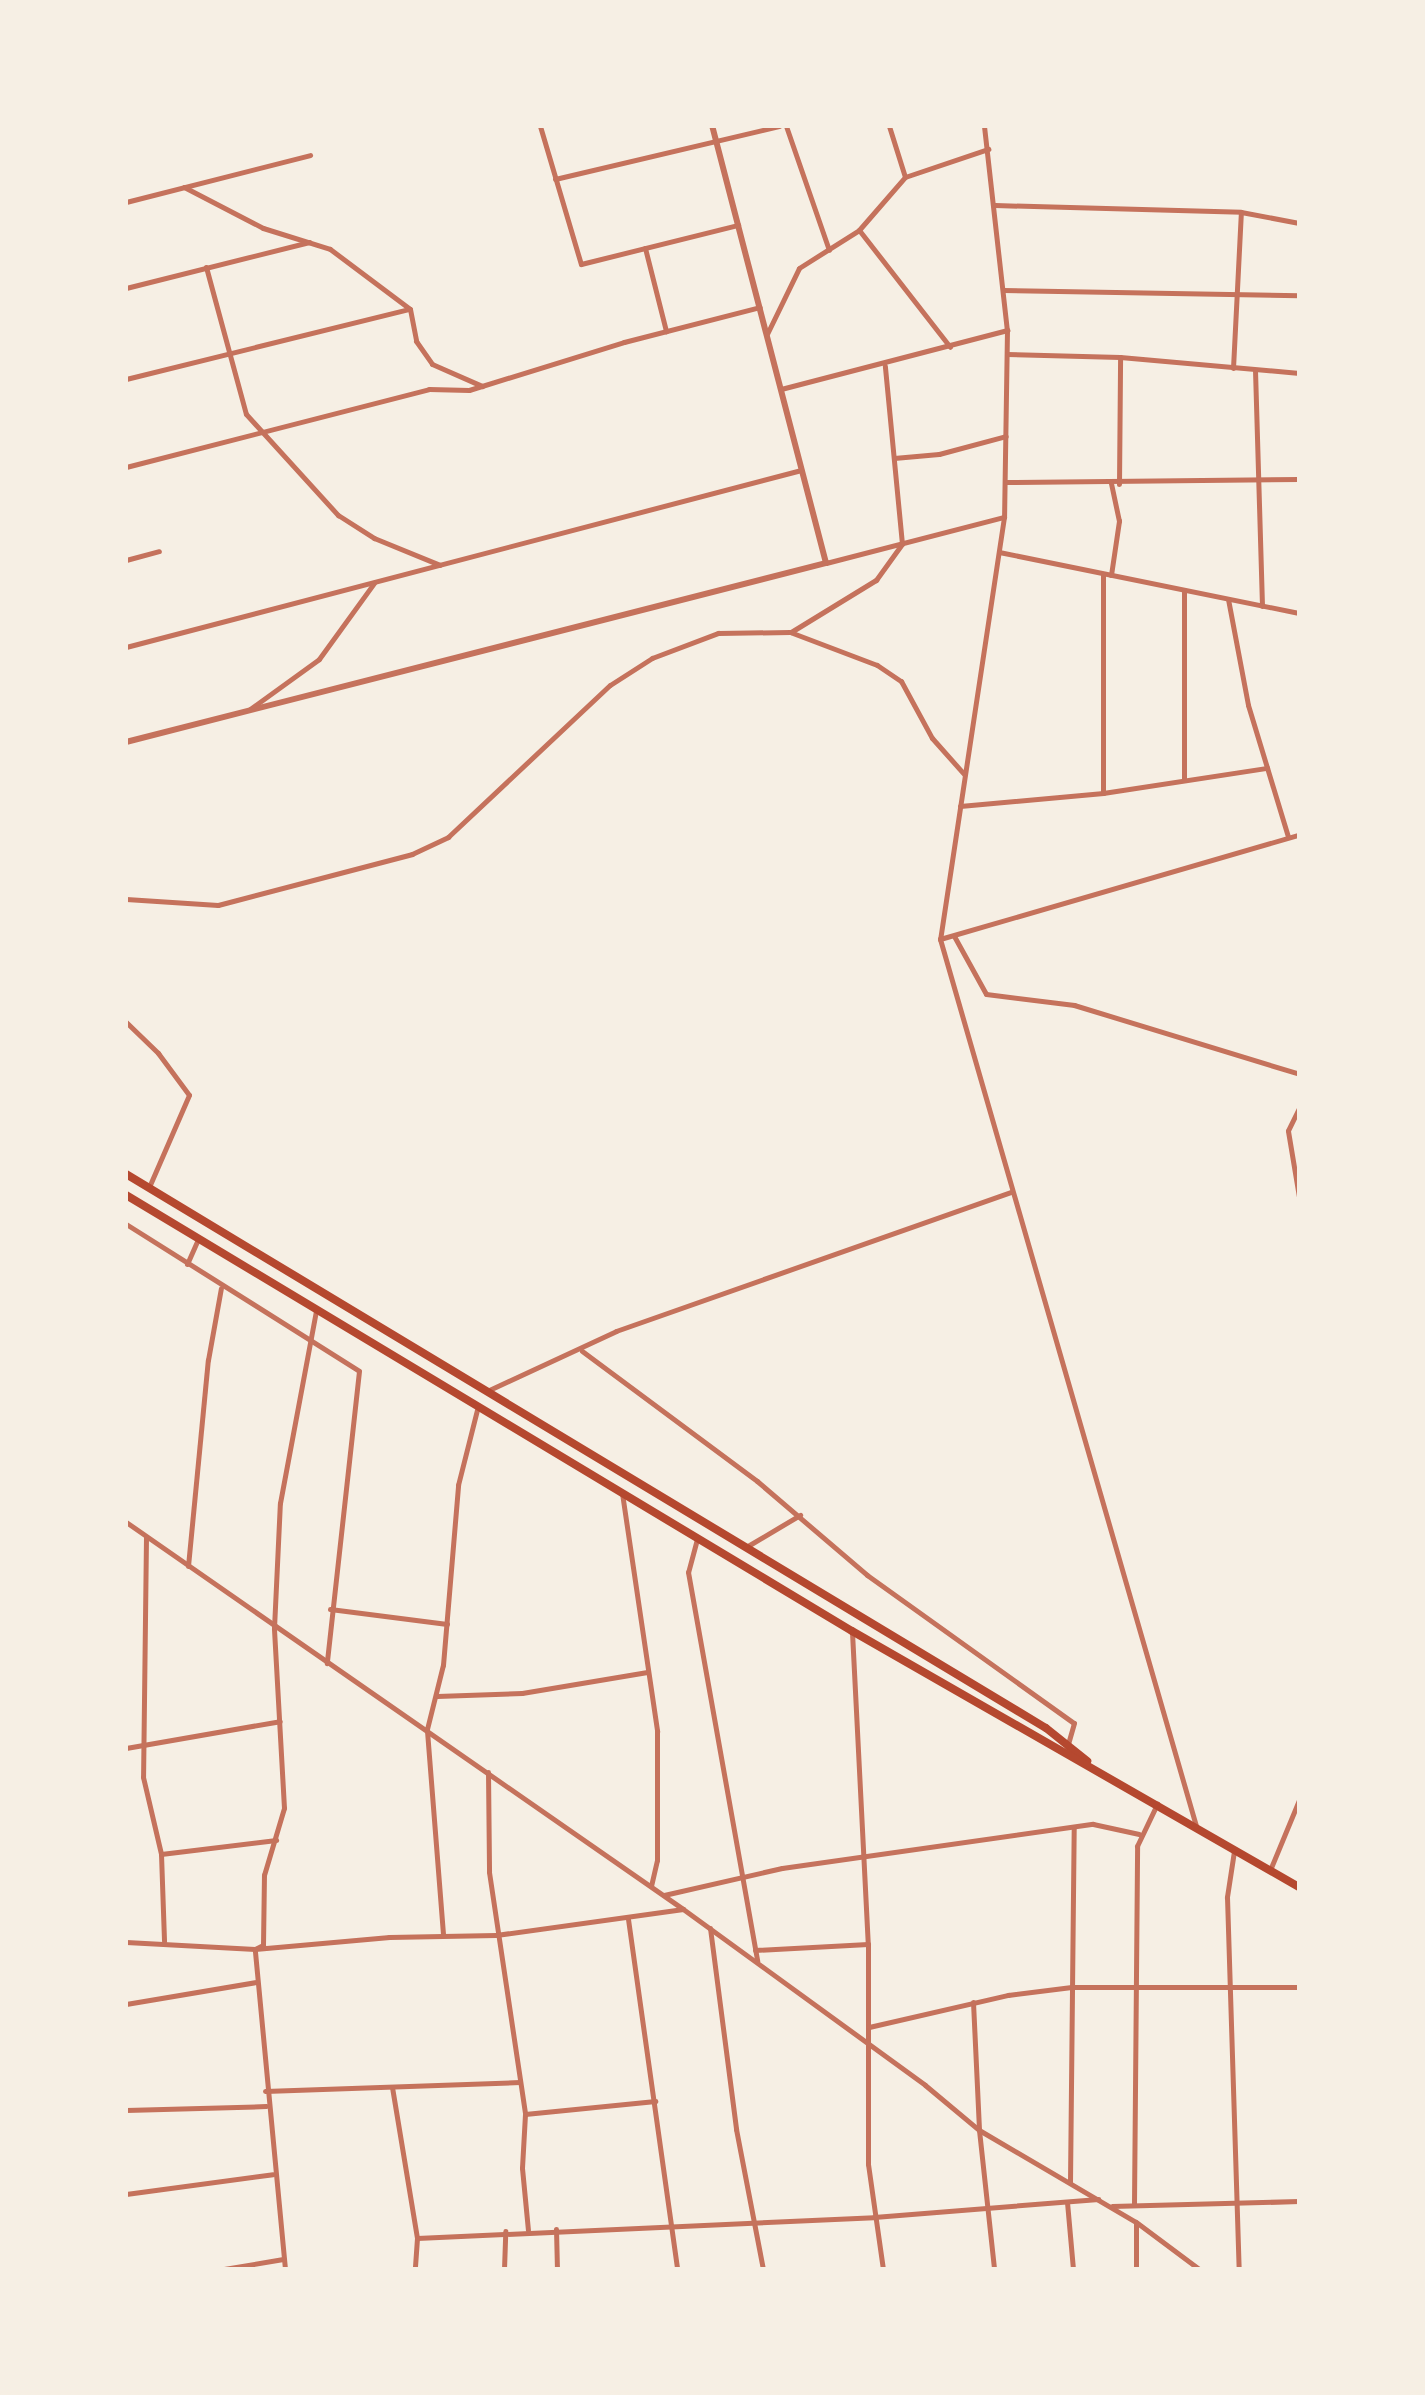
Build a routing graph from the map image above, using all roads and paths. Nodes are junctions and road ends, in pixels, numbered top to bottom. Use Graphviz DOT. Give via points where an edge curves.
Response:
graph roads {
  1 [pos="540,126"];
  2 [pos="712,126"];
  3 [pos="779,126"];
  4 [pos="786,126"];
  5 [pos="889,126"];
  6 [pos="984,126"];
  7 [pos="716,142"];
  8 [pos="988,149"];
  9 [pos="310,155"];
  10 [pos="905,177"];
  11 [pos="555,179"];
  12 [pos="184,187"];
  13 [pos="126,202"];
  14 [pos="995,205"];
  15 [pos="1241,212"];
  16 [pos="1299,223"];
  17 [pos="738,225"];
  18 [pos="859,230"];
  19 [pos="314,241"];
  20 [pos="645,248"];
  21 [pos="830,250"];
  22 [pos="206,267"];
  23 [pos="126,288"];
  24 [pos="1003,290"];
  25 [pos="1239,295"];
  26 [pos="1299,295"];
  27 [pos="760,307"];
  28 [pos="410,309"];
  29 [pos="1007,330"];
  30 [pos="666,331"];
  31 [pos="767,334"];
  32 [pos="950,347"];
  33 [pos="228,354"];
  34 [pos="1007,354"];
  35 [pos="1120,357"];
  36 [pos="885,366"];
  37 [pos="1233,368"];
  38 [pos="1255,370"];
  39 [pos="1299,373"];
  40 [pos="126,379"];
  41 [pos="482,386"];
  42 [pos="781,389"];
  43 [pos="265,433"];
  44 [pos="1006,436"];
  45 [pos="894,458"];
  46 [pos="126,467"];
  47 [pos="801,470"];
  48 [pos="1299,479"];
  49 [pos="1006,482"];
  50 [pos="1261,483"];
  51 [pos="1115,484"];
  52 [pos="1004,517"];
  53 [pos="902,544"];
  54 [pos="159,551"];
  55 [pos="999,552"];
  56 [pos="126,560"];
  57 [pos="826,563"];
  58 [pos="442,565"];
  59 [pos="1103,574"];
  60 [pos="1111,575"];
  61 [pos="374,583"];
  62 [pos="1184,590"];
  63 [pos="1228,599"];
  64 [pos="1262,606"];
  65 [pos="1299,613"];
  66 [pos="790,632"];
  67 [pos="126,647"];
  68 [pos="246,712"];
  69 [pos="126,742"];
  70 [pos="1267,768"];
  71 [pos="965,775"];
  72 [pos="1184,780"];
  73 [pos="1103,793"];
  74 [pos="960,806"];
  75 [pos="1299,835"];
  76 [pos="1288,837"];
  77 [pos="126,899"];
  78 [pos="954,936"];
  79 [pos="940,939"];
  80 [pos="126,1022"];
  81 [pos="1299,1074"];
  82 [pos="1299,1108"];
  83 [pos="126,1174"];
  84 [pos="149,1188"];
  85 [pos="1011,1192"];
  86 [pos="126,1195"];
  87 [pos="1299,1197"];
  88 [pos="126,1224"];
  89 [pos="198,1238"];
  90 [pos="187,1264"];
  91 [pos="221,1288"];
  92 [pos="316,1310"];
  93 [pos="307,1342"];
  94 [pos="582,1351"];
  95 [pos="487,1391"];
  96 [pos="478,1406"];
  97 [pos="622,1493"];
  98 [pos="800,1515"];
  99 [pos="126,1522"];
  100 [pos="146,1536"];
  101 [pos="698,1536"];
  102 [pos="745,1548"];
  103 [pos="188,1566"];
  104 [pos="330,1609"];
  105 [pos="447,1624"];
  106 [pos="274,1628"];
  107 [pos="852,1631"];
  108 [pos="326,1664"];
  109 [pos="647,1672"];
  110 [pos="437,1696"];
  111 [pos="280,1721"];
  112 [pos="427,1729"];
  113 [pos="1070,1743"];
  114 [pos="142,1746"];
  115 [pos="126,1748"];
  116 [pos="1062,1754"];
  117 [pos="1091,1765"];
  118 [pos="488,1772"];
  119 [pos="1299,1800"];
  120 [pos="1157,1804"];
  121 [pos="1196,1826"];
  122 [pos="1074,1827"];
  123 [pos="1139,1834"];
  124 [pos="276,1840"];
  125 [pos="1234,1849"];
  126 [pos="161,1854"];
  127 [pos="864,1855"];
  128 [pos="1270,1870"];
  129 [pos="740,1875"];
  130 [pos="651,1885"];
  131 [pos="1299,1887"];
  132 [pos="664,1895"];
  133 [pos="683,1909"];
  134 [pos="628,1919"];
  135 [pos="710,1928"];
  136 [pos="443,1934"];
  137 [pos="496,1935"];
  138 [pos="164,1941"];
  139 [pos="126,1942"];
  140 [pos="868,1944"];
  141 [pos="255,1949"];
  142 [pos="755,1950"];
  143 [pos="757,1962"];
  144 [pos="256,1982"];
  145 [pos="1137,1986"];
  146 [pos="1232,1986"];
  147 [pos="1072,1987"];
  148 [pos="1299,1987"];
  149 [pos="973,2002"];
  150 [pos="126,2004"];
  151 [pos="869,2027"];
  152 [pos="869,2043"];
  153 [pos="520,2082"];
  154 [pos="392,2087"];
  155 [pos="265,2091"];
  156 [pos="655,2101"];
  157 [pos="266,2106"];
  158 [pos="126,2110"];
  159 [pos="525,2114"];
  160 [pos="979,2130"];
  161 [pos="273,2174"];
  162 [pos="1070,2182"];
  163 [pos="126,2194"];
  164 [pos="1098,2199"];
  165 [pos="1237,2201"];
  166 [pos="1299,2201"];
  167 [pos="1067,2202"];
  168 [pos="1134,2204"];
  169 [pos="1111,2206"];
  170 [pos="991,2208"];
  171 [pos="874,2217"];
  172 [pos="751,2221"];
  173 [pos="1136,2222"];
  174 [pos="673,2223"];
  175 [pos="556,2229"];
  176 [pos="528,2230"];
  177 [pos="505,2231"];
  178 [pos="417,2238"];
  179 [pos="283,2259"];
  180 [pos="224,2269"];
  181 [pos="285,2269"];
  182 [pos="415,2269"];
  183 [pos="504,2269"];
  184 [pos="557,2269"];
  185 [pos="677,2269"];
  186 [pos="763,2269"];
  187 [pos="883,2269"];
  188 [pos="994,2269"];
  189 [pos="1073,2269"];
  190 [pos="1136,2269"];
  191 [pos="1199,2269"];
  192 [pos="1239,2269"];
  1 -- 11 [label="street"];
  2 -- 7 [label="street"];
  3 -- 7 [label="street"];
  4 -- 21 [label="street"];
  5 -- 10 [label="street"];
  6 -- 8 [label="street"];
  7 -- 11 [label="street"];
  7 -- 17 [label="street"];
  8 -- 10 [label="street"];
  8 -- 14 [label="street"];
  9 -- 12 [label="street"];
  10 -- 18 [label="street"];
  11 -- 20 [label="street" via="581,264"];
  12 -- 13 [label="street"];
  12 -- 19 [label="street" via="263,228"];
  14 -- 15 [label="street"];
  14 -- 24 [label="street"];
  15 -- 16 [label="street"];
  15 -- 25 [label="street"];
  17 -- 20 [label="street"];
  17 -- 27 [label="street"];
  18 -- 21 [label="street"];
  18 -- 32 [label="street"];
  19 -- 22 [label="street"];
  19 -- 28 [label="street"];
  20 -- 30 [label="street"];
  21 -- 31 [label="street" via="799,268"];
  22 -- 23 [label="street"];
  22 -- 33 [label="street"];
  24 -- 25 [label="street"];
  24 -- 29 [label="street"];
  25 -- 26 [label="street"];
  25 -- 37 [label="street"];
  27 -- 30 [label="street"];
  27 -- 31 [label="street"];
  28 -- 33 [label="street"];
  28 -- 41 [label="street" via="416,341 432,364"];
  29 -- 32 [label="street"];
  29 -- 34 [label="street"];
  30 -- 41 [label="street"];
  31 -- 42 [label="street"];
  32 -- 36 [label="street"];
  33 -- 40 [label="street"];
  33 -- 43 [label="street" via="239,398"];
  34 -- 35 [label="street"];
  34 -- 44 [label="street"];
  35 -- 37 [label="street"];
  35 -- 51 [label="street"];
  36 -- 42 [label="street"];
  36 -- 45 [label="street"];
  37 -- 38 [label="street"];
  38 -- 39 [label="street"];
  38 -- 50 [label="street"];
  41 -- 43 [label="street" via="456,392 429,389"];
  42 -- 47 [label="street"];
  43 -- 46 [label="street"];
  43 -- 58 [label="street" via="338,515 374,538"];
  44 -- 45 [label="street" via="939,454"];
  44 -- 49 [label="street"];
  45 -- 53 [label="street"];
  47 -- 57 [label="street"];
  47 -- 58 [label="street"];
  48 -- 50 [label="street"];
  49 -- 51 [label="street"];
  49 -- 52 [label="street"];
  50 -- 51 [label="street"];
  50 -- 64 [label="street"];
  51 -- 60 [label="street" via="1119,521"];
  52 -- 53 [label="street"];
  52 -- 55 [label="street"];
  53 -- 57 [label="street"];
  53 -- 66 [label="street" via="876,580"];
  54 -- 56 [label="street"];
  55 -- 59 [label="street"];
  55 -- 71 [label="street"];
  57 -- 68 [label="street"];
  58 -- 61 [label="street"];
  59 -- 60 [label="street"];
  59 -- 73 [label="street"];
  60 -- 62 [label="street"];
  61 -- 67 [label="street"];
  61 -- 68 [label="street" via="319,659"];
  62 -- 63 [label="street"];
  62 -- 72 [label="street"];
  63 -- 64 [label="street"];
  63 -- 70 [label="street"];
  64 -- 65 [label="street"];
  66 -- 71 [label="street" via="826,642 901,681 932,738"];
  66 -- 77 [label="street" via="718,633 652,658 610,685 448,837 412,854 218,905"];
  68 -- 69 [label="street"];
  70 -- 72 [label="street"];
  70 -- 76 [label="street"];
  71 -- 74 [label="street"];
  72 -- 73 [label="street"];
  73 -- 74 [label="street"];
  74 -- 79 [label="street"];
  75 -- 76 [label="street"];
  76 -- 78 [label="street"];
  78 -- 79 [label="street"];
  78 -- 81 [label="street" via="986,994 1074,1005"];
  79 -- 85 [label="street"];
  80 -- 84 [label="street" via="189,1095"];
  82 -- 87 [label="street" via="1288,1131"];
  83 -- 84 [label="highway"];
  84 -- 95 [label="highway"];
  85 -- 94 [label="street" via="616,1331"];
  85 -- 121 [label="street" via="1109,1512"];
  86 -- 89 [label="highway"];
  88 -- 90 [label="street"];
  89 -- 90 [label="street"];
  89 -- 92 [label="highway"];
  90 -- 91 [label="street"];
  91 -- 93 [label="street"];
  91 -- 103 [label="street" via="208,1360"];
  92 -- 93 [label="street"];
  92 -- 96 [label="highway"];
  93 -- 104 [label="street" via="359,1371"];
  93 -- 106 [label="street" via="280,1503"];
  94 -- 95 [label="street"];
  94 -- 98 [label="street"];
  95 -- 102 [label="highway"];
  96 -- 97 [label="highway"];
  96 -- 105 [label="street" via="458,1485"];
  97 -- 101 [label="highway"];
  97 -- 109 [label="street"];
  98 -- 102 [label="street"];
  98 -- 113 [label="street" via="867,1575 1074,1723"];
  99 -- 100 [label="street"];
  100 -- 103 [label="street"];
  100 -- 114 [label="street"];
  101 -- 107 [label="highway"];
  101 -- 129 [label="street" via="688,1572"];
  102 -- 113 [label="highway"];
  103 -- 106 [label="street"];
  104 -- 105 [label="street"];
  104 -- 108 [label="street"];
  105 -- 110 [label="street"];
  106 -- 108 [label="street"];
  106 -- 111 [label="street"];
  107 -- 116 [label="highway"];
  107 -- 127 [label="street"];
  108 -- 112 [label="street"];
  109 -- 110 [label="street" via="522,1693"];
  109 -- 130 [label="street" via="657,1731 657,1860"];
  110 -- 112 [label="street"];
  111 -- 114 [label="street"];
  111 -- 124 [label="street" via="284,1808"];
  112 -- 118 [label="street"];
  112 -- 136 [label="street"];
  113 -- 116 [label="street"];
  113 -- 117 [label="highway"];
  114 -- 115 [label="street"];
  114 -- 126 [label="street" via="148,1813"];
  116 -- 117 [label="highway"];
  117 -- 120 [label="highway"];
  118 -- 130 [label="street"];
  118 -- 137 [label="street"];
  119 -- 128 [label="street"];
  120 -- 121 [label="highway"];
  120 -- 123 [label="street"];
  121 -- 125 [label="highway"];
  122 -- 123 [label="street" via="1105,1824"];
  122 -- 127 [label="street"];
  122 -- 147 [label="street"];
  123 -- 145 [label="street"];
  124 -- 126 [label="street"];
  124 -- 141 [label="street" via="264,1875 263,1945"];
  125 -- 128 [label="highway"];
  125 -- 146 [label="street" via="1227,1897"];
  126 -- 138 [label="street"];
  127 -- 129 [label="street"];
  127 -- 140 [label="street"];
  128 -- 131 [label="highway"];
  129 -- 132 [label="street"];
  129 -- 142 [label="street"];
  130 -- 132 [label="street"];
  132 -- 133 [label="street"];
  133 -- 134 [label="street"];
  133 -- 135 [label="street"];
  134 -- 137 [label="street"];
  134 -- 156 [label="street"];
  135 -- 143 [label="street"];
  135 -- 172 [label="street"];
  136 -- 137 [label="street"];
  136 -- 141 [label="street"];
  137 -- 153 [label="street"];
  138 -- 139 [label="street"];
  138 -- 141 [label="street"];
  140 -- 142 [label="street"];
  140 -- 151 [label="street"];
  141 -- 144 [label="street" via="260,1966"];
  142 -- 143 [label="street"];
  143 -- 152 [label="street"];
  144 -- 150 [label="street"];
  144 -- 155 [label="street"];
  145 -- 146 [label="street"];
  145 -- 147 [label="street"];
  145 -- 168 [label="street"];
  146 -- 148 [label="street"];
  146 -- 165 [label="street"];
  147 -- 149 [label="street"];
  147 -- 162 [label="street"];
  149 -- 151 [label="street"];
  149 -- 160 [label="street"];
  151 -- 152 [label="street"];
  152 -- 160 [label="street"];
  152 -- 171 [label="street" via="868,2164"];
  153 -- 154 [label="street"];
  153 -- 159 [label="street"];
  154 -- 155 [label="street"];
  154 -- 178 [label="street"];
  155 -- 157 [label="street"];
  156 -- 159 [label="street"];
  156 -- 174 [label="street"];
  157 -- 158 [label="street"];
  157 -- 161 [label="street"];
  159 -- 176 [label="street" via="522,2168"];
  160 -- 162 [label="street"];
  160 -- 170 [label="street"];
  161 -- 163 [label="street"];
  161 -- 179 [label="street"];
  162 -- 164 [label="street"];
  164 -- 167 [label="street"];
  164 -- 169 [label="street"];
  165 -- 166 [label="street"];
  165 -- 168 [label="street"];
  165 -- 192 [label="street"];
  167 -- 170 [label="street"];
  167 -- 189 [label="street"];
  168 -- 169 [label="street"];
  169 -- 173 [label="street"];
  170 -- 171 [label="street"];
  170 -- 188 [label="street"];
  171 -- 172 [label="street"];
  171 -- 187 [label="street"];
  172 -- 174 [label="street"];
  172 -- 186 [label="street"];
  173 -- 190 [label="street"];
  173 -- 191 [label="street"];
  174 -- 175 [label="street"];
  174 -- 185 [label="street"];
  175 -- 176 [label="street"];
  175 -- 184 [label="street"];
  176 -- 177 [label="street"];
  177 -- 178 [label="street"];
  177 -- 183 [label="street"];
  178 -- 182 [label="street"];
  179 -- 180 [label="street"];
  179 -- 181 [label="street"];
}
